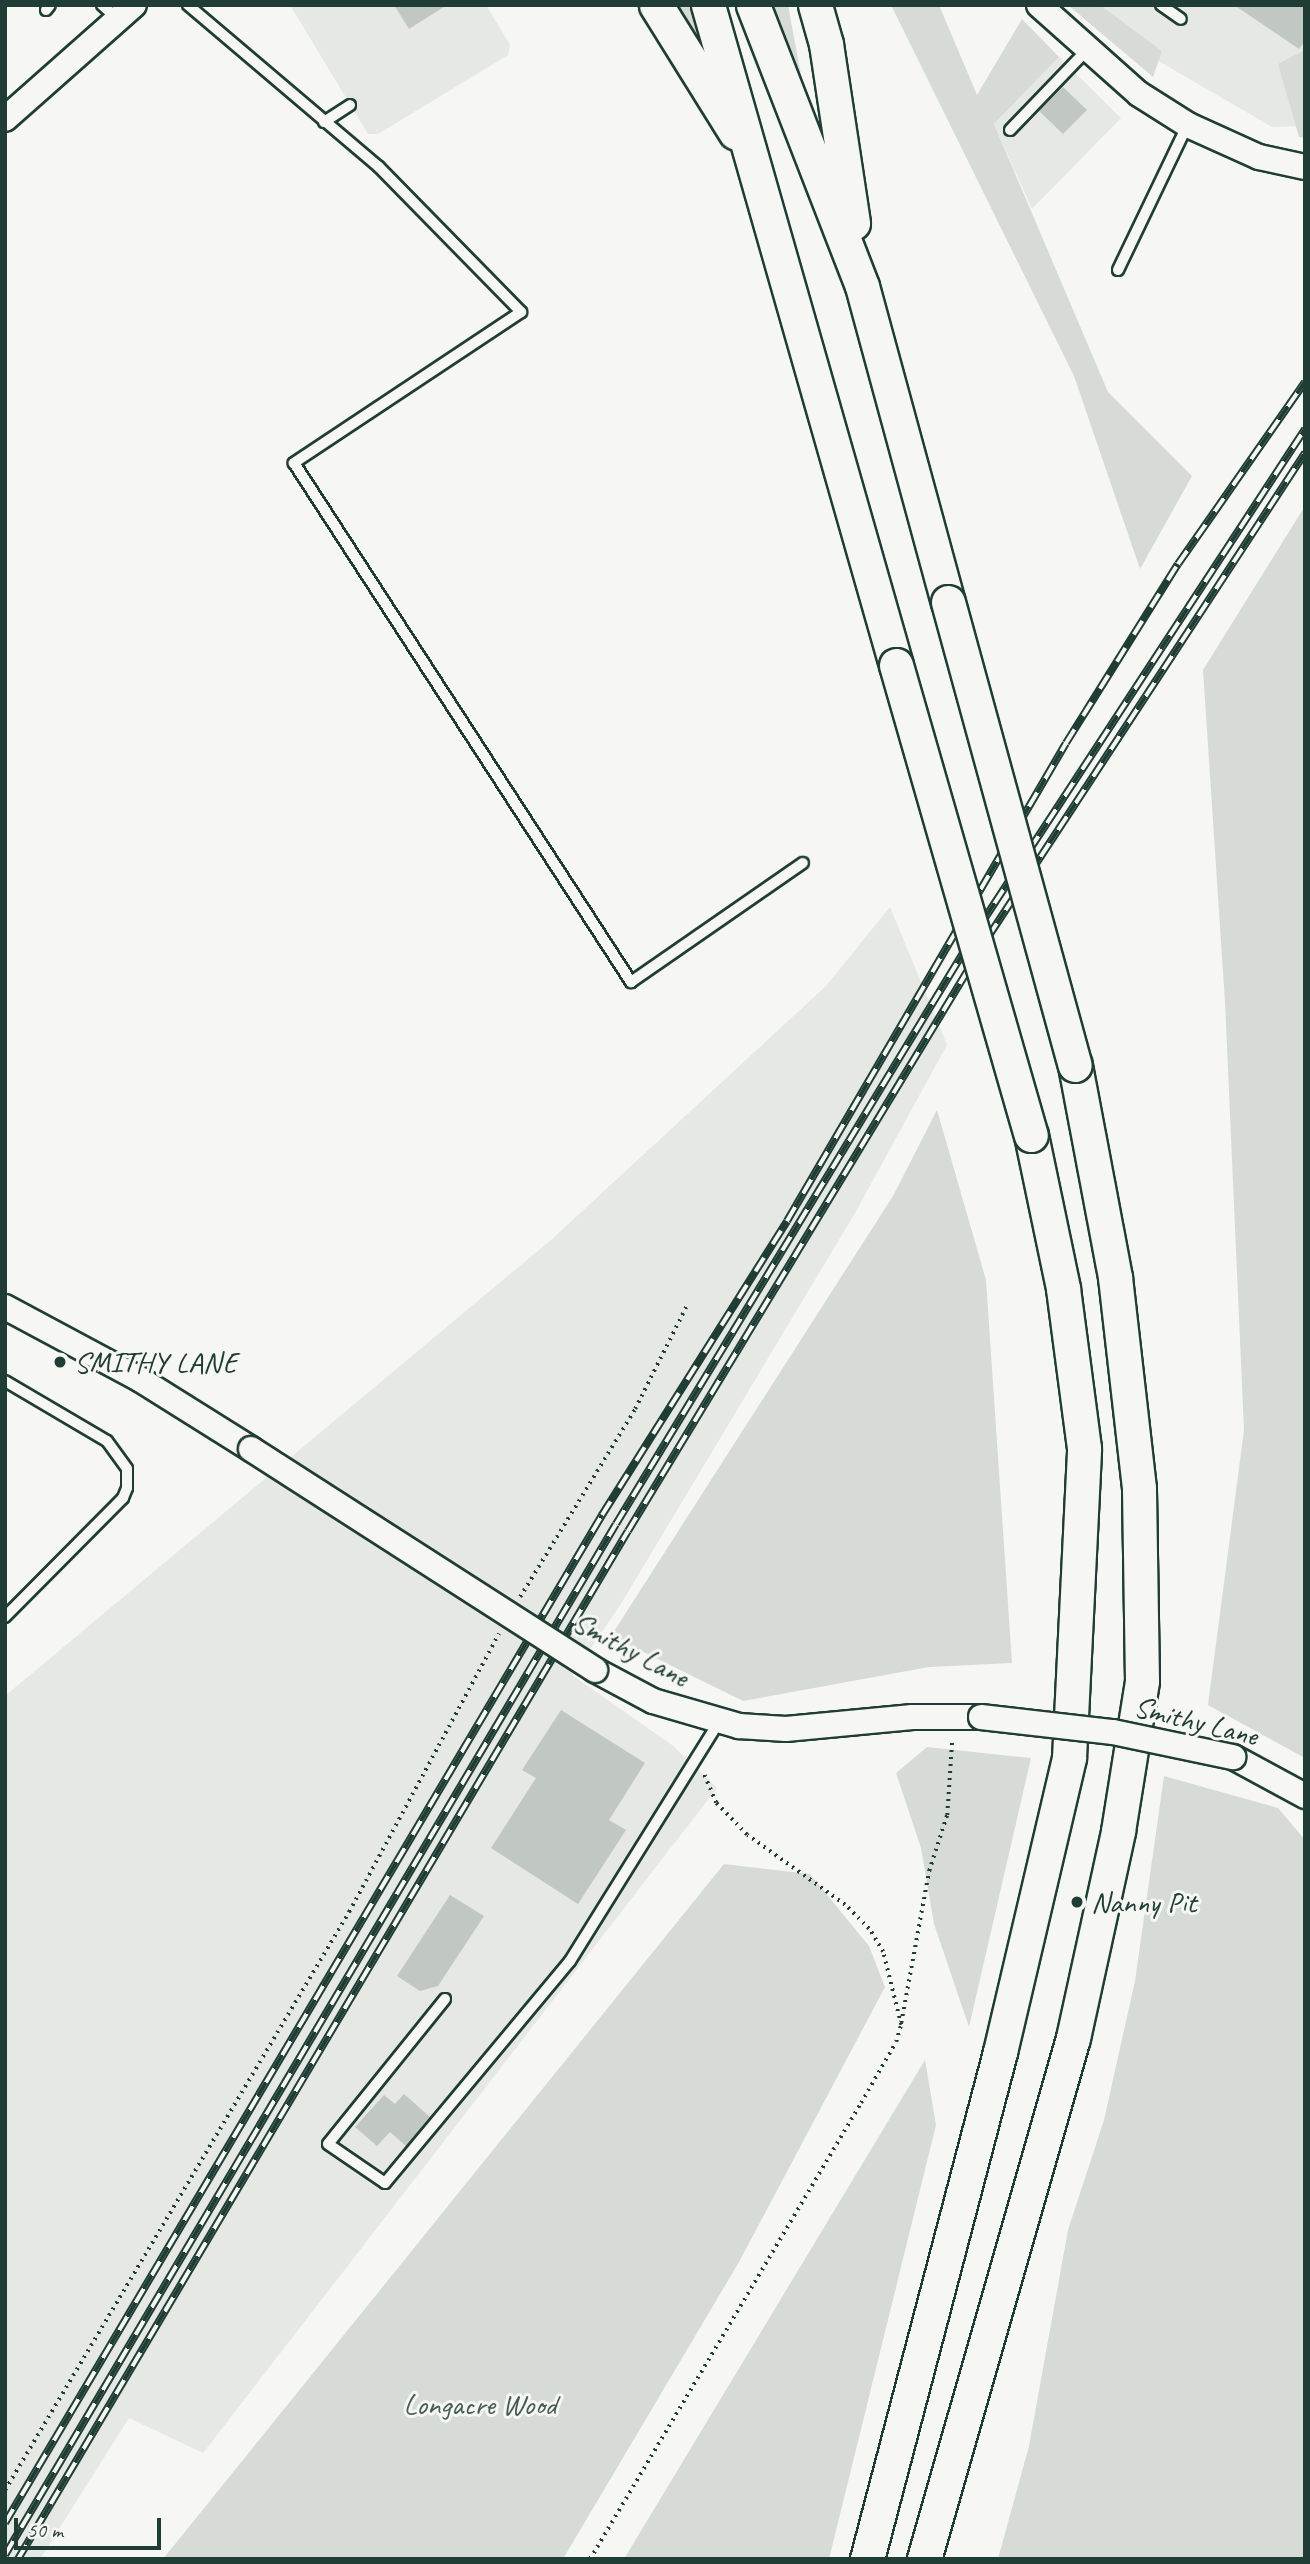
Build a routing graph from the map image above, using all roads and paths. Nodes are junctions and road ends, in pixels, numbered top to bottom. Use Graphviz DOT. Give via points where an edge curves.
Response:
graph roads {
  1 [pos="188,5"];
  2 [pos="656,5"];
  3 [pos="708,5"];
  4 [pos="753,5"];
  5 [pos="815,5"];
  6 [pos="1039,5"];
  7 [pos="1161,5"];
  8 [pos="119,10"];
  9 [pos="1181,19"];
  10 [pos="1087,50"];
  11 [pos="350,105"];
  12 [pos="5,119"];
  13 [pos="324,122"];
  14 [pos="1188,125"];
  15 [pos="1010,130"];
  16 [pos="1305,167"];
  17 [pos="758,170"];
  18 [pos="1118,270"];
  19 [pos="862,286"];
  20 [pos="803,863"];
  21 [pos="5,1307"];
  22 [pos="686,1307"];
  23 [pos="5,1381"];
  24 [pos="516,1605"];
  25 [pos="5,1616"];
  26 [pos="502,1629"];
  27 [pos="953,1716"];
  28 [pos="719,1722"];
  29 [pos="697,1758"];
  30 [pos="1305,1796"];
  31 [pos="445,1999"];
  32 [pos="901,2025"];
  33 [pos="5,2490"];
  34 [pos="590,2559"];
  35 [pos="867,2559"];
  36 [pos="923,2559"];
  1 -- 13 [label="lane"];
  2 -- 17 [label="highway"];
  3 -- 17 [label="highway"];
  4 -- 19 [label="highway"];
  5 -- 19 [label="highway" via="826,44"];
  6 -- 10 [label="street"];
  7 -- 9 [label="lane"];
  8 -- 12 [label="street"];
  10 -- 14 [label="street" via="1139,94"];
  10 -- 15 [label="lane"];
  11 -- 13 [label="lane"];
  13 -- 20 [label="lane" via="380,167 521,312 294,463 631,982"];
  14 -- 16 [label="street" via="1259,157"];
  14 -- 18 [label="lane"];
  17 -- 35 [label="highway, bridge" via="1031,1135 1063,1288 1084,1448 1069,1758 1000,2052"];
  19 -- 36 [label="highway, bridge" via="1075,1065 1115,1277 1138,1475 1142,1681 1118,1832 1073,2038"];
  21 -- 28 [label="street, Smithy Lane, bridge" via="141,1380 595,1670 653,1702"];
  22 -- 24 [label="path" via="635,1409"];
  23 -- 25 [label="lane" via="107,1441 120,1455 127,1479 123,1498"];
  26 -- 33 [label="path" via="349,1912"];
  27 -- 28 [label="street, Smithy Lane" via="786,1729"];
  27 -- 30 [label="street, Smithy Lane, bridge" via="1113,1732 1233,1757"];
  27 -- 32 [label="path" via="947,1815 929,1871"];
  28 -- 29 [label="lane"];
  29 -- 31 [label="lane" via="570,1961 385,2183 328,2144"];
  29 -- 32 [label="path" via="716,1803 747,1835 845,1905 870,1929 883,1952"];
  32 -- 34 [label="path" via="861,2103"];
}
